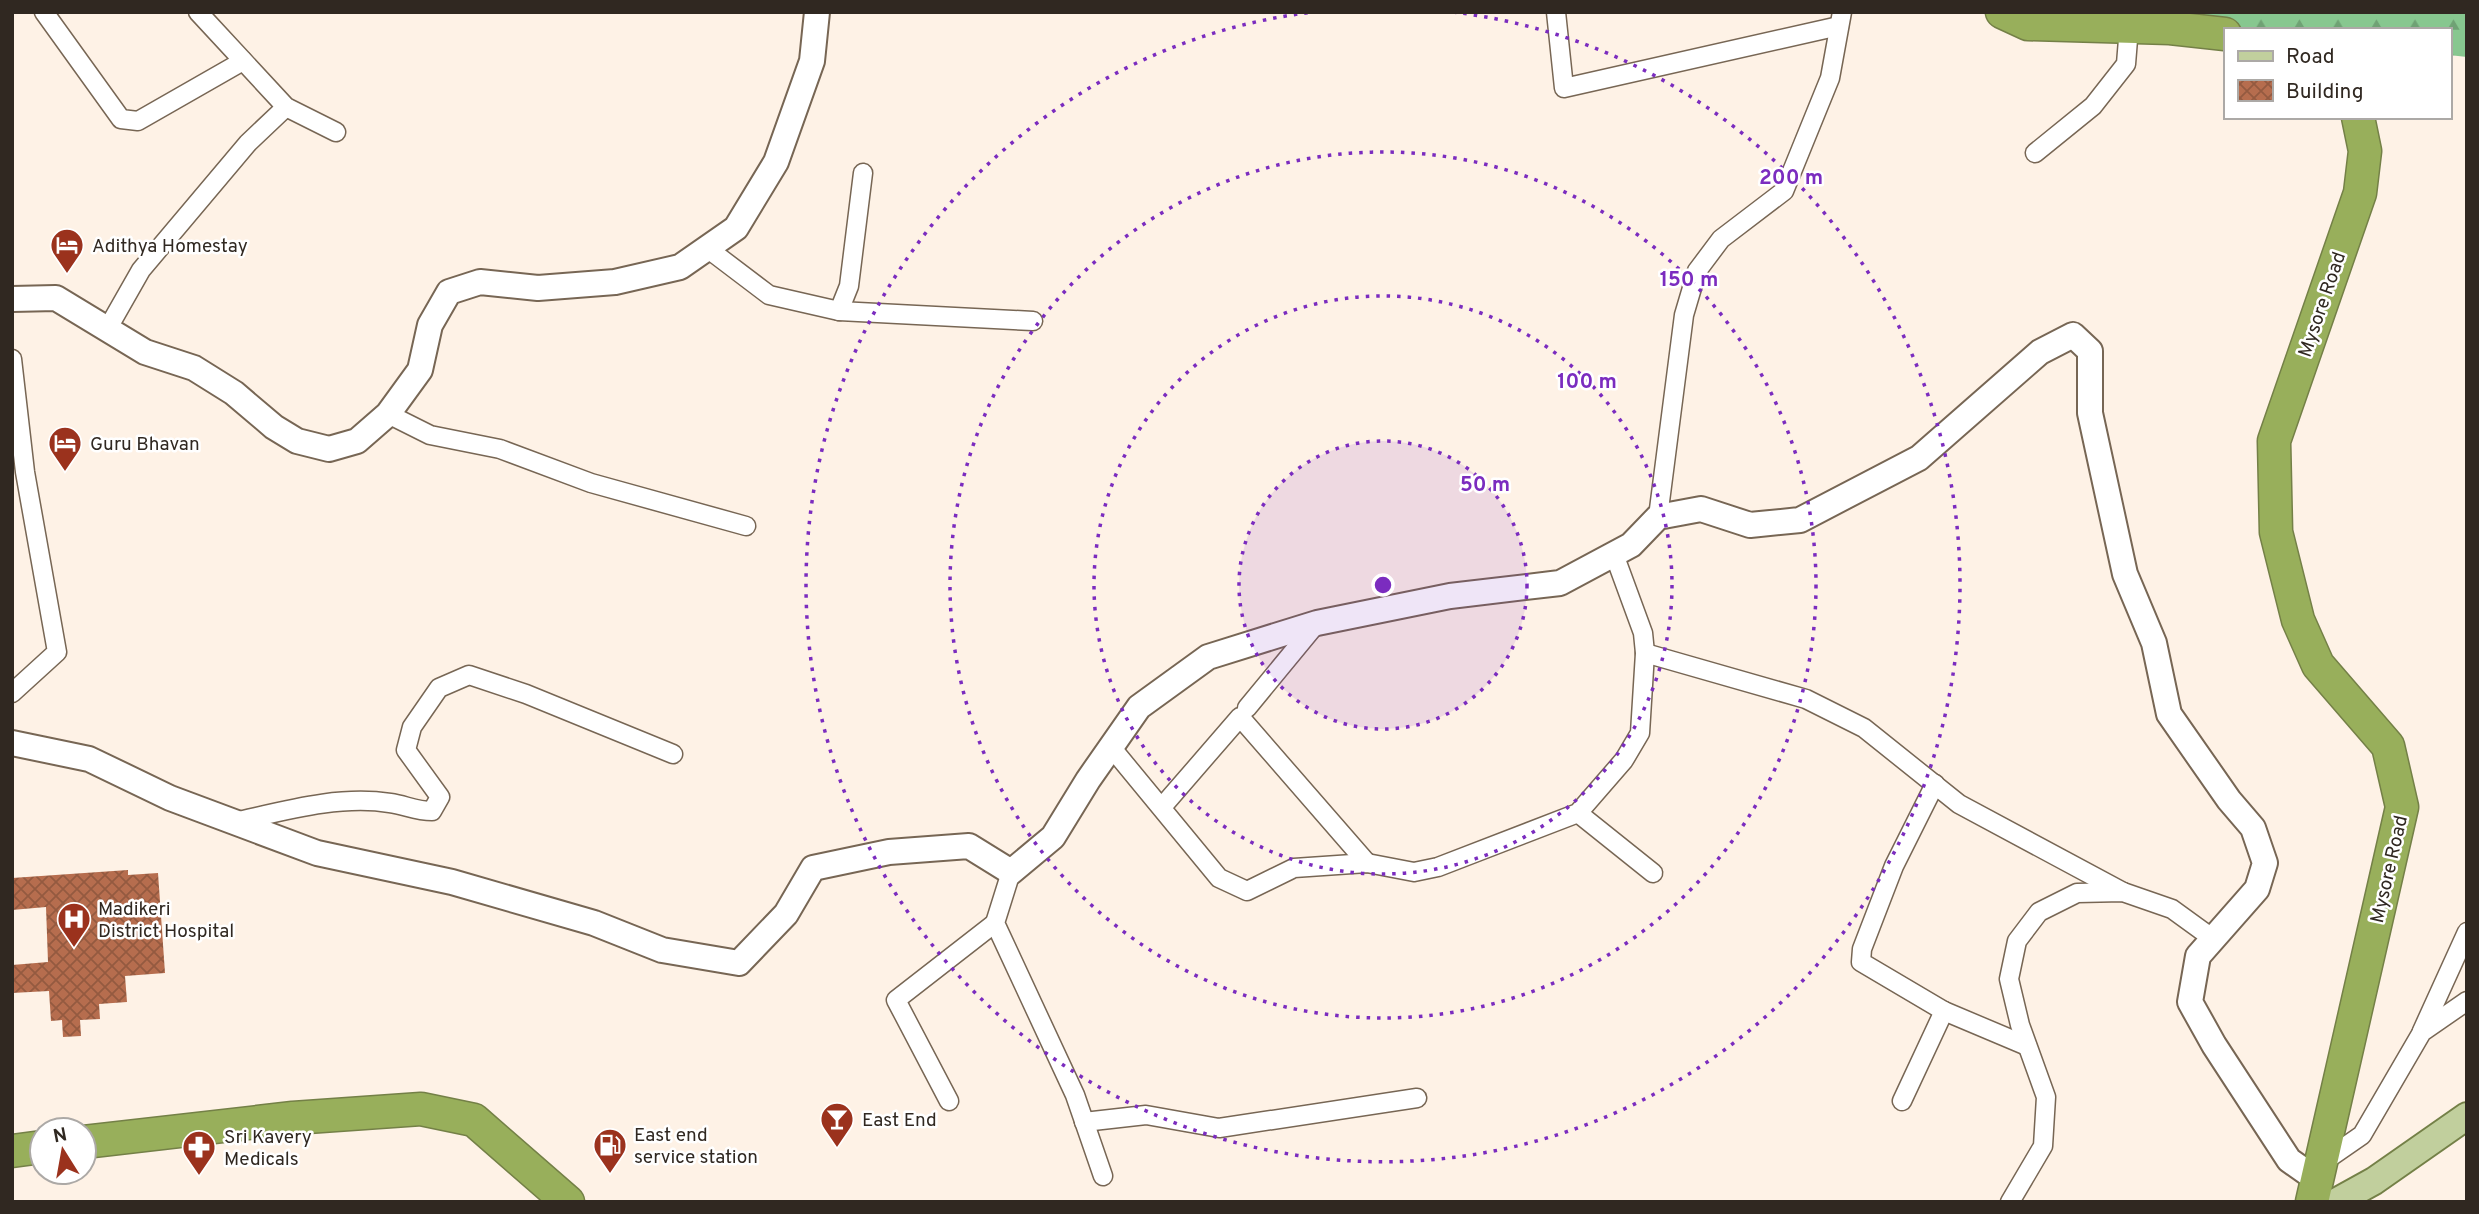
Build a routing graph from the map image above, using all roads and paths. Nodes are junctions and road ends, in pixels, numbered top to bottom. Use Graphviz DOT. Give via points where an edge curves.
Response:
graph roads {
  1 [pos="44,12"];
  2 [pos="198,12"];
  3 [pos="817,12"];
  4 [pos="1556,12"];
  5 [pos="2002,12"];
  6 [pos="1840,19"];
  7 [pos="2129,27"];
  8 [pos="2224,34"];
  9 [pos="243,61"];
  10 [pos="286,107"];
  11 [pos="2358,119"];
  12 [pos="336,132"];
  13 [pos="2035,153"];
  14 [pos="863,173"];
  15 [pos="707,248"];
  16 [pos="12,299"];
  17 [pos="839,311"];
  18 [pos="1033,321"];
  19 [pos="108,328"];
  20 [pos="12,359"];
  21 [pos="388,414"];
  22 [pos="1658,517"];
  23 [pos="746,526"];
  24 [pos="1614,554"];
  25 [pos="1317,623"];
  26 [pos="1645,653"];
  27 [pos="12,693"];
  28 [pos="1247,709"];
  29 [pos="12,743"];
  30 [pos="1111,747"];
  31 [pos="673,754"];
  32 [pos="1935,785"];
  33 [pos="1162,807"];
  34 [pos="1578,813"];
  35 [pos="234,822"];
  36 [pos="1367,863"];
  37 [pos="1011,872"];
  38 [pos="1653,873"];
  39 [pos="2123,892"];
  40 [pos="995,923"];
  41 [pos="2467,932"];
  42 [pos="2212,938"];
  43 [pos="2467,1001"];
  44 [pos="1944,1011"];
  45 [pos="2422,1032"];
  46 [pos="2027,1046"];
  47 [pos="1418,1098"];
  48 [pos="949,1101"];
  49 [pos="1902,1101"];
  50 [pos="2467,1116"];
  51 [pos="1084,1122"];
  52 [pos="98,1140"];
  53 [pos="1102,1176"];
  54 [pos="2321,1187"];
  55 [pos="568,1202"];
  56 [pos="2010,1202"];
  1 -- 9 [label="street" via="121,119 138,121"];
  2 -- 9 [label="street"];
  3 -- 15 [label="street" via="812,61 776,162 736,228"];
  4 -- 6 [label="street" via="1564,88"];
  5 -- 7 [label="highway" via="2028,23"];
  6 -- 22 [label="street" via="1830,78 1784,191 1721,239 1697,271 1685,315"];
  7 -- 8 [label="highway"];
  7 -- 13 [label="street" via="2126,64 2093,106"];
  9 -- 10 [label="street"];
  10 -- 12 [label="street"];
  10 -- 19 [label="street" via="248,143 141,271"];
  11 -- 54 [label="highway, Mysore Road" via="2365,151 2360,193 2274,441 2276,532 2298,620 2318,665 2388,746 2402,807"];
  14 -- 17 [label="street" via="849,286"];
  15 -- 17 [label="street" via="769,295"];
  15 -- 21 [label="street" via="680,267 615,282 538,288 480,282 449,292 430,324 420,370"];
  16 -- 19 [label="street" via="56,299"];
  17 -- 18 [label="street"];
  19 -- 21 [label="street" via="145,352 194,368 297,441 329,449 358,441"];
  20 -- 27 [label="street" via="25,472 57,652"];
  21 -- 23 [label="street" via="430,435 500,449 591,483"];
  22 -- 24 [label="street" via="1631,545"];
  22 -- 42 [label="street" via="1701,509 1750,525 1800,520 1919,457 2040,352 2073,335 2090,351 2090,413 2125,574 2154,643 2169,713 2253,828 2265,863 2257,889"];
  24 -- 25 [label="street" via="1560,583 1450,596"];
  24 -- 26 [label="street" via="1643,633"];
  25 -- 28 [label="street"];
  25 -- 30 [label="street" via="1208,657 1139,707"];
  26 -- 32 [label="street" via="1807,699 1864,728"];
  26 -- 34 [label="street" via="1640,733 1625,760"];
  29 -- 35 [label="street" via="89,759"];
  30 -- 33 [label="street"];
  30 -- 37 [label="street" via="1053,837"];
  31 -- 35 [label="street" via="468,675 439,688 412,727 406,750 440,797 432,811 412,811 391,803 315,804"];
  32 -- 39 [label="street" via="1959,804"];
  32 -- 44 [label="street" via="1894,866 1861,962"];
  33 -- 36 [label="street" via="1219,878 1247,891 1294,868"];
  33 -- 36 [label="street" via="1240,717"];
  34 -- 36 [label="street" via="1438,867 1415,872"];
  34 -- 38 [label="street"];
  35 -- 37 [label="street" via="317,853 452,882 594,923 662,950 739,963 786,914 813,868 889,852 969,846"];
  37 -- 40 [label="street"];
  39 -- 42 [label="street" via="2172,909"];
  39 -- 46 [label="street" via="2077,893 2039,912 2017,941 2009,979"];
  40 -- 48 [label="street" via="896,1000"];
  40 -- 51 [label="street"];
  41 -- 45 [label="street"];
  42 -- 54 [label="street" via="2198,956 2190,1002 2289,1160"];
  43 -- 45 [label="street"];
  44 -- 46 [label="street"];
  44 -- 49 [label="street"];
  45 -- 54 [label="street" via="2362,1135"];
  46 -- 56 [label="street" via="2046,1097 2043,1146"];
  47 -- 51 [label="street" via="1219,1128 1146,1115"];
  50 -- 54 [label="main road" via="2374,1181"];
  51 -- 53 [label="street"];
  52 -- 55 [label="highway" via="421,1109 474,1121"];
}
